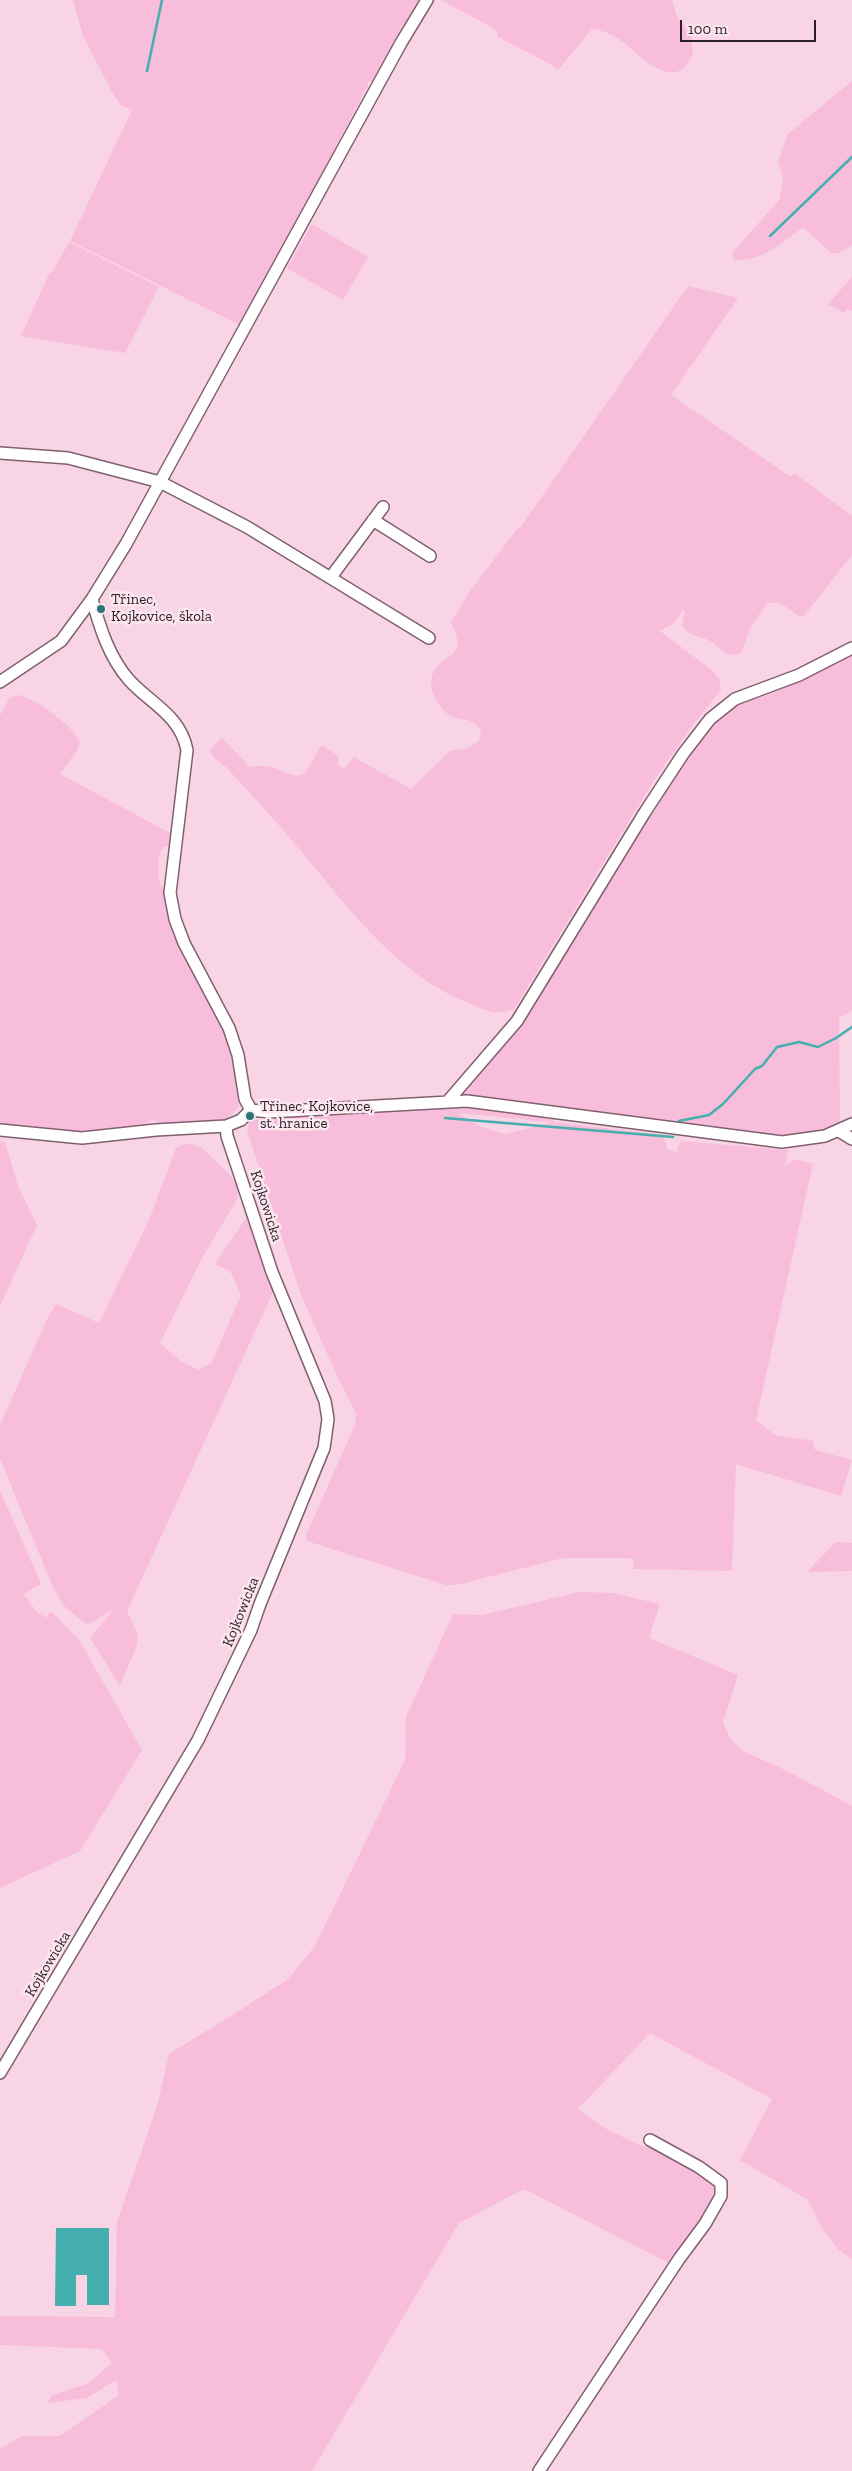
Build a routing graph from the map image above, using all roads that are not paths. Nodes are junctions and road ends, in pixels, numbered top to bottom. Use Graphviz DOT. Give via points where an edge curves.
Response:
graph roads {
  1 [pos="427,0"];
  2 [pos="1,457"];
  3 [pos="160,482"];
  4 [pos="383,507"];
  5 [pos="373,520"];
  6 [pos="430,556"];
  7 [pos="331,577"];
  8 [pos="92,599"];
  9 [pos="429,638"];
  10 [pos="852,648"];
  11 [pos="0,682"];
  12 [pos="448,1101"];
  13 [pos="251,1110"];
  14 [pos="852,1124"];
  15 [pos="226,1126"];
  16 [pos="0,1130"];
  17 [pos="839,1131"];
  18 [pos="852,1139"];
  19 [pos="0,2073"];
  20 [pos="650,2140"];
  21 [pos="539,2471"];
  1 -- 3 [label="street"];
  2 -- 3 [label="street" via="68,458"];
  3 -- 7 [label="street" via="247,527"];
  3 -- 8 [label="street"];
  4 -- 5 [label="street"];
  5 -- 6 [label="street"];
  5 -- 7 [label="street"];
  7 -- 9 [label="street"];
  8 -- 11 [label="street" via="61,641"];
  8 -- 13 [label="street" via="112,657 130,680 165,710 184,738 187,750 170,893 184,943 229,1028 238,1055 245,1099"];
  10 -- 12 [label="street" via="799,675 735,699 710,719 645,812 517,1021"];
  12 -- 13 [label="street" via="269,1112"];
  12 -- 17 [label="street" via="782,1142 815,1139"];
  13 -- 15 [label="street"];
  14 -- 17 [label="street"];
  15 -- 16 [label="street" via="82,1138"];
  15 -- 19 [label="street, Kojkowicka" via="272,1272 325,1401 328,1419 324,1448 251,1630 198,1740"];
  17 -- 18 [label="street"];
  20 -- 21 [label="street" via="721,2183 721,2196"];
}
